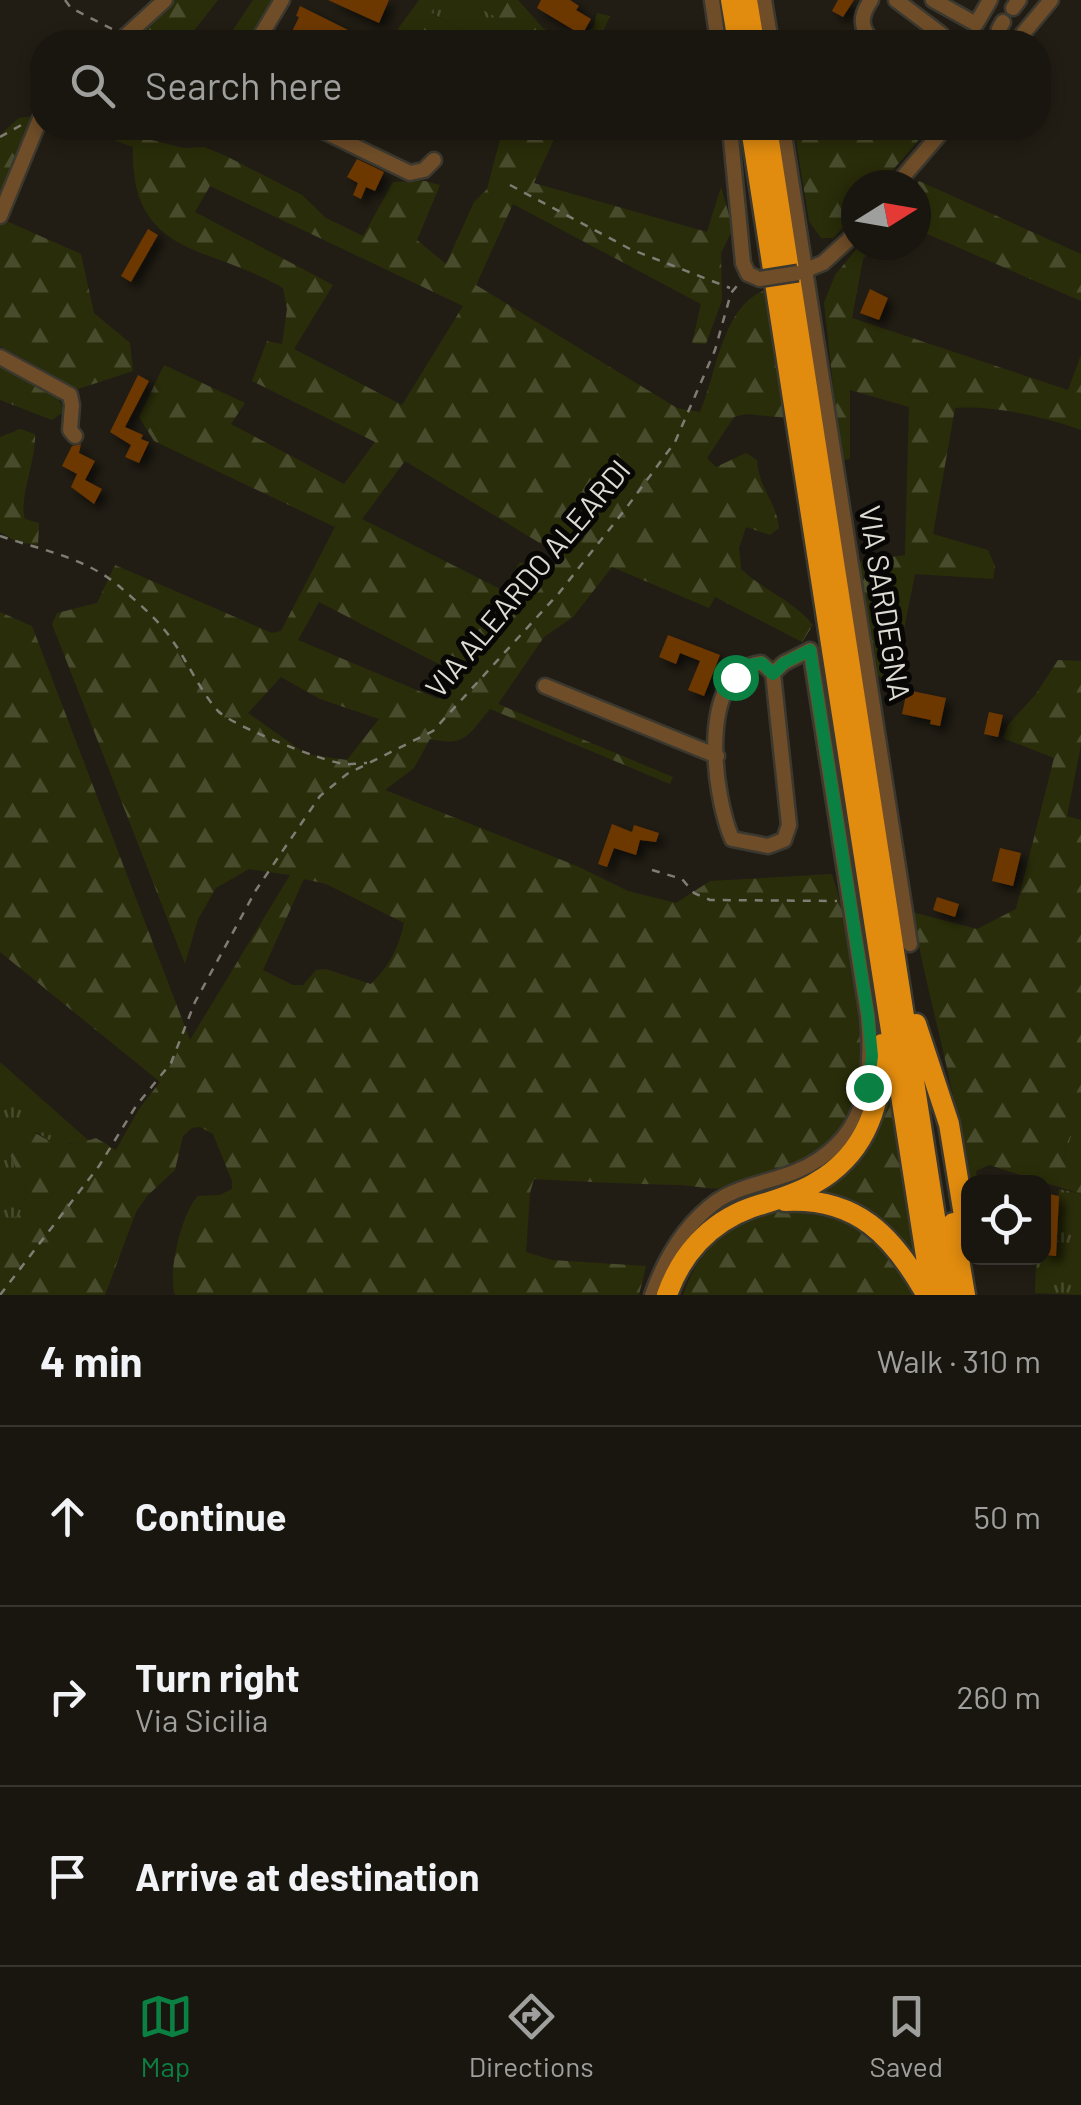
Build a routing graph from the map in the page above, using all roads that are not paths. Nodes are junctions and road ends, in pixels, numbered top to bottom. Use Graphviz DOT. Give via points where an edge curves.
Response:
graph roads {
  1 [pos="166,0"];
  2 [pos="282,0"];
  3 [pos="712,0"];
  4 [pos="731,0"];
  5 [pos="747,0"];
  6 [pos="764,0"];
  7 [pos="871,0"];
  8 [pos="896,0"];
  9 [pos="933,0"];
  10 [pos="990,0"];
  11 [pos="1047,1"];
  12 [pos="1003,22"];
  13 [pos="134,30"];
  14 [pos="263,30"];
  15 [pos="716,30"];
  16 [pos="736,30"];
  17 [pos="752,30"];
  18 [pos="768,30"];
  19 [pos="866,30"];
  20 [pos="936,30"];
  21 [pos="999,30"];
  22 [pos="1025,30"];
  23 [pos="30,132"];
  24 [pos="342,140"];
  25 [pos="731,140"];
  26 [pos="753,140"];
  27 [pos="769,140"];
  28 [pos="786,140"];
  29 [pos="934,140"];
  30 [pos="434,160"];
  31 [pos="909,170"];
  32 [pos="0,216"];
  33 [pos="841,248"];
  34 [pos="803,272"];
  35 [pos="0,357"];
  36 [pos="75,436"];
  37 [pos="773,674"];
  38 [pos="545,686"];
  39 [pos="717,756"];
  40 [pos="910,944"];
  41 [pos="890,971"];
  42 [pos="917,1028"];
  43 [pos="961,1199"];
  44 [pos="763,1204"];
  45 [pos="972,1265"];
  46 [pos="652,1295"];
  47 [pos="666,1295"];
  48 [pos="930,1295"];
  49 [pos="948,1295"];
  50 [pos="964,1295"];
  51 [pos="977,1295"];
  1 -- 13 [label="street"];
  2 -- 14 [label="street"];
  3 -- 15 [label="street"];
  4 -- 16 [label="highway"];
  5 -- 17 [label="highway"];
  6 -- 18 [label="street"];
  7 -- 19 [label="street" via="862,13"];
  8 -- 20 [label="street"];
  9 -- 10 [label="street" via="976,24"];
  11 -- 22 [label="street"];
  12 -- 21 [label="street"];
  23 -- 32 [label="street"];
  24 -- 30 [label="street" via="410,173"];
  25 -- 34 [label="street, bridge" via="748,274 760,280"];
  26 -- 41 [label="highway"];
  27 -- 41 [label="highway"];
  28 -- 34 [label="street, VIA SARDEGNA"];
  29 -- 31 [label="street"];
  33 -- 34 [label="street"];
  34 -- 40 [label="street, VIA SARDEGNA"];
  35 -- 36 [label="street" via="70,395"];
  37 -- 39 [label="street" via="762,663 749,665 722,693"];
  37 -- 39 [label="street" via="789,825 784,840 768,846 732,840"];
  37 -- 46 [label="street" via="810,650 872,1056 868,1087 842,1142 821,1159 718,1201 676,1243"];
  38 -- 39 [label="street"];
  41 -- 42 [label="highway"];
  41 -- 44 [label="highway" via="882,1084 873,1116 836,1168 815,1184"];
  41 -- 48 [label="highway"];
  41 -- 49 [label="highway"];
  42 -- 43 [label="highway" via="948,1124"];
  42 -- 50 [label="highway"];
  44 -- 47 [label="highway" via="703,1237"];
  44 -- 48 [label="highway" via="809,1201 858,1216 896,1246"];
  45 -- 51 [label="highway"];
}
